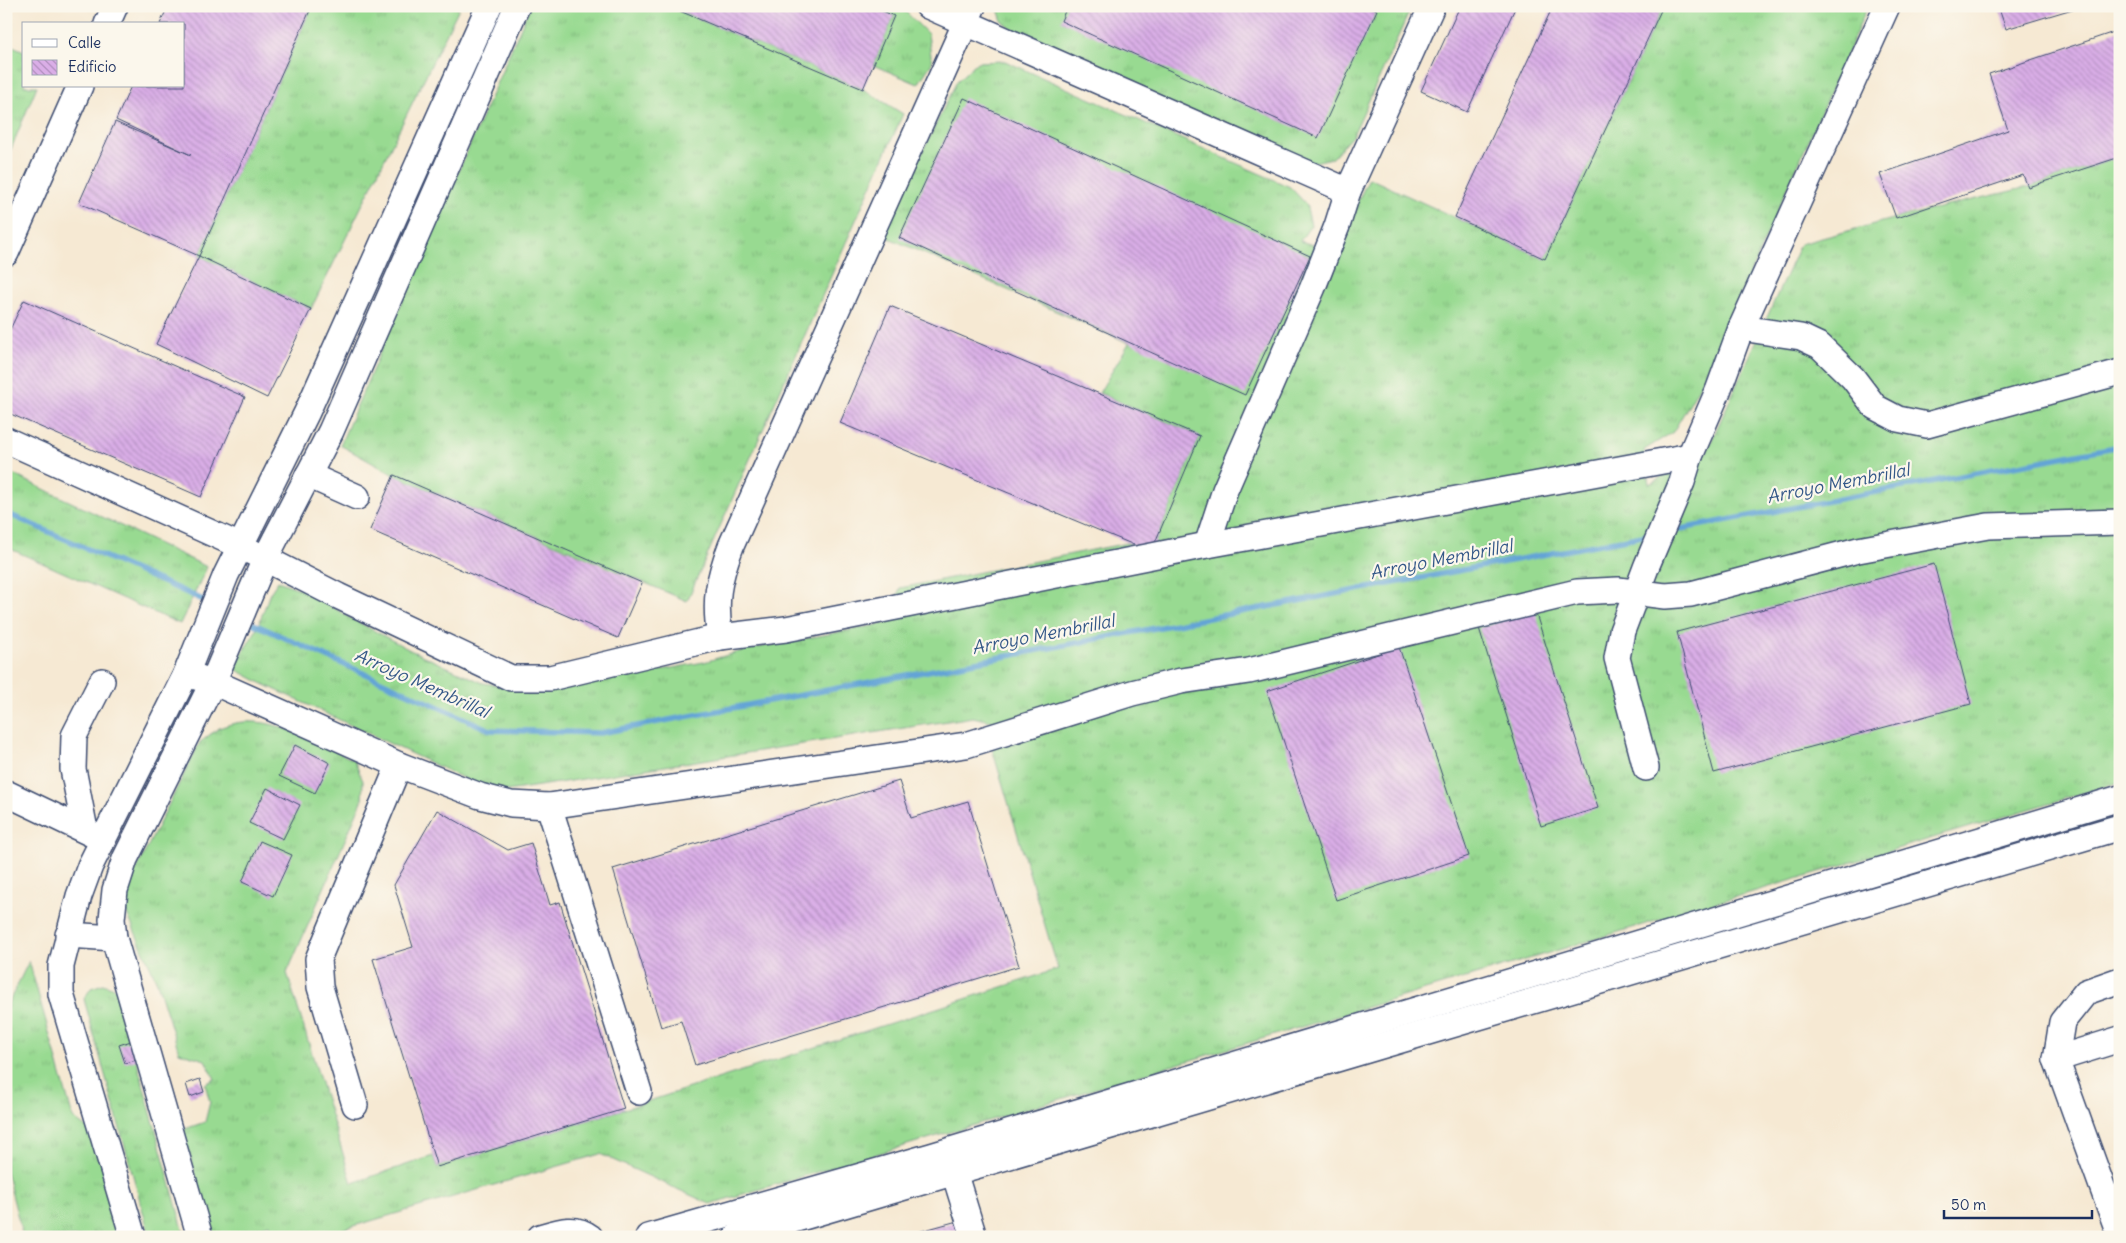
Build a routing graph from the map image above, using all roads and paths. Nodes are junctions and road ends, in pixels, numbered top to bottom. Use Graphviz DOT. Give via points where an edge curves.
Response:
graph roads {
  1 [pos="115,6"];
  2 [pos="489,6"];
  3 [pos="517,6"];
  4 [pos="928,6"];
  5 [pos="1432,6"];
  6 [pos="1886,6"];
  7 [pos="969,15"];
  8 [pos="108,22"];
  9 [pos="79,88"];
  10 [pos="1348,192"];
  11 [pos="8,242"];
  12 [pos="1741,328"];
  13 [pos="2120,372"];
  14 [pos="6,440"];
  15 [pos="1690,456"];
  16 [pos="308,475"];
  17 [pos="357,497"];
  18 [pos="2120,522"];
  19 [pos="1207,545"];
  20 [pos="240,546"];
  21 [pos="265,559"];
  22 [pos="1636,593"];
  23 [pos="720,637"];
  24 [pos="186,674"];
  25 [pos="102,681"];
  26 [pos="213,682"];
  27 [pos="399,765"];
  28 [pos="1646,768"];
  29 [pos="6,793"];
  30 [pos="2120,798"];
  31 [pos="549,806"];
  32 [pos="2120,827"];
  33 [pos="94,835"];
  34 [pos="68,935"];
  35 [pos="114,938"];
  36 [pos="2120,980"];
  37 [pos="1435,1017"];
  38 [pos="2120,1039"];
  39 [pos="2056,1059"];
  40 [pos="639,1092"];
  41 [pos="354,1105"];
  42 [pos="954,1172"];
  43 [pos="2116,1226"];
  44 [pos="133,1237"];
  45 [pos="200,1237"];
  46 [pos="540,1237"];
  47 [pos="590,1237"];
  48 [pos="648,1237"];
  49 [pos="736,1237"];
  50 [pos="974,1237"];
  1 -- 8 [label="street"];
  2 -- 20 [label="street" via="307,412"];
  3 -- 16 [label="street" via="331,431"];
  4 -- 7 [label="street"];
  5 -- 10 [label="street"];
  6 -- 12 [label="street"];
  7 -- 10 [label="street"];
  7 -- 23 [label="street" via="731,546 719,578 716,611"];
  9 -- 11 [label="street"];
  10 -- 19 [label="street" via="1314,287 1225,490"];
  12 -- 13 [label="street" via="1801,337 1820,346 1853,378 1875,407 1898,419 1927,425"];
  12 -- 15 [label="street"];
  14 -- 20 [label="street"];
  15 -- 19 [label="street"];
  15 -- 22 [label="street"];
  16 -- 17 [label="street"];
  16 -- 21 [label="street"];
  18 -- 22 [label="street" via="1988,526 1858,550 1691,594"];
  19 -- 23 [label="street" via="786,629"];
  20 -- 21 [label="street"];
  20 -- 24 [label="street"];
  21 -- 23 [label="street" via="511,678 550,678"];
  21 -- 26 [label="street"];
  22 -- 28 [label="street" via="1622,631 1618,658"];
  22 -- 31 [label="street" via="1618,590 1577,592 1249,671 1181,681 966,745"];
  24 -- 26 [label="street"];
  24 -- 33 [label="street"];
  25 -- 33 [label="street" via="74,736 73,769"];
  26 -- 27 [label="street"];
  26 -- 35 [label="street" via="125,859 115,890"];
  27 -- 31 [label="street" via="480,796"];
  27 -- 41 [label="street" via="318,959 320,987"];
  29 -- 33 [label="street"];
  30 -- 37 [label="street"];
  31 -- 40 [label="street"];
  32 -- 37 [label="street"];
  33 -- 34 [label="street"];
  34 -- 35 [label="street"];
  34 -- 44 [label="street" via="61,966 61,994"];
  35 -- 45 [label="street"];
  36 -- 39 [label="street" via="2086,992 2062,1022"];
  37 -- 42 [label="street"];
  37 -- 48 [label="street"];
  38 -- 39 [label="street"];
  39 -- 43 [label="street"];
  42 -- 49 [label="street"];
  42 -- 50 [label="street"];
  46 -- 47 [label="street" via="564,1230 582,1231"];
}
